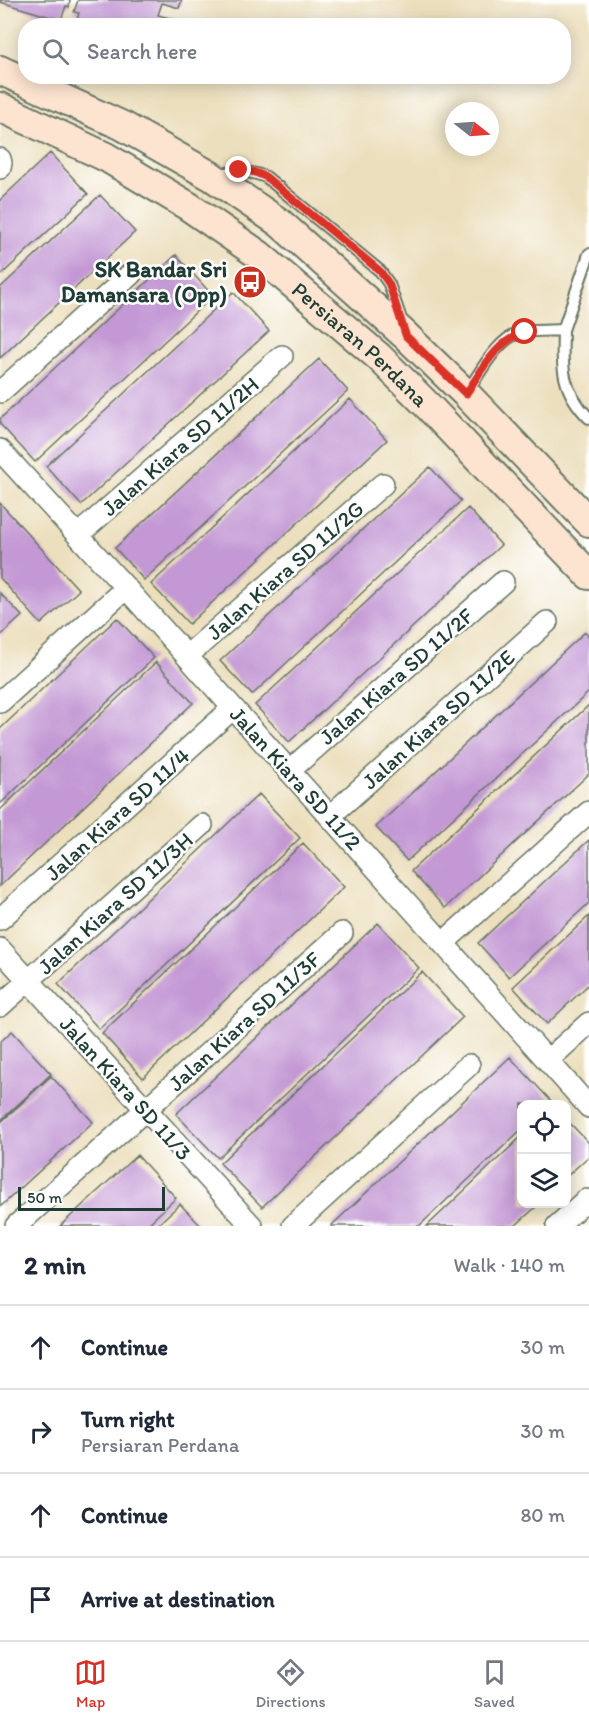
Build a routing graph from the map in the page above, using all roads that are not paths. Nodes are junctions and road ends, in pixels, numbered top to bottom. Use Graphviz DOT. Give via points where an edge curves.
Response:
graph roads {
  1 [pos="0,70"];
  2 [pos="18,78"];
  3 [pos="31,84"];
  4 [pos="0,107"];
  5 [pos="589,254"];
  6 [pos="131,274"];
  7 [pos="563,330"];
  8 [pos="282,357"];
  9 [pos="0,392"];
  10 [pos="466,394"];
  11 [pos="589,418"];
  12 [pos="0,450"];
  13 [pos="383,484"];
  14 [pos="589,522"];
  15 [pos="78,535"];
  16 [pos="589,575"];
  17 [pos="503,582"];
  18 [pos="126,588"];
  19 [pos="547,622"];
  20 [pos="187,656"];
  21 [pos="2,695"];
  22 [pos="233,708"];
  23 [pos="290,771"];
  24 [pos="589,812"];
  25 [pos="330,816"];
  26 [pos="202,825"];
  27 [pos="3,911"];
  28 [pos="342,933"];
  29 [pos="442,943"];
  30 [pos="0,949"];
  31 [pos="28,981"];
  32 [pos="0,1006"];
  33 [pos="589,1023"];
  34 [pos="548,1060"];
  35 [pos="469,1065"];
  36 [pos="589,1107"];
  37 [pos="146,1110"];
  38 [pos="586,1200"];
  39 [pos="16,1226"];
  40 [pos="252,1226"];
  41 [pos="293,1226"];
  42 [pos="556,1226"];
  1 -- 2 [label="main road, Persiaran Perdana"];
  3 -- 10 [label="main road, Persiaran Perdana" via="123,126 211,176 280,223"];
  4 -- 16 [label="main road, Persiaran Perdana" via="106,157 188,206 258,255 379,357"];
  5 -- 7 [label="lane"];
  6 -- 9 [label="street"];
  7 -- 10 [label="lane" via="513,336 502,344"];
  7 -- 11 [label="lane" via="562,360 567,387 576,405"];
  8 -- 15 [label="street, Jalan Kiara SD 11/2H"];
  10 -- 14 [label="main road, Persiaran Perdana"];
  12 -- 15 [label="street, Jalan Kiara SD 11/2"];
  13 -- 20 [label="street, Jalan Kiara SD 11/2G"];
  15 -- 18 [label="street, Jalan Kiara SD 11/2"];
  17 -- 23 [label="street, Jalan Kiara SD 11/2F"];
  18 -- 20 [label="street, Jalan Kiara SD 11/2"];
  18 -- 21 [label="street"];
  19 -- 25 [label="street, Jalan Kiara SD 11/2E"];
  20 -- 22 [label="street, Jalan Kiara SD 11/2"];
  22 -- 23 [label="street, Jalan Kiara SD 11/2"];
  22 -- 27 [label="street, Jalan Kiara SD 11/4"];
  23 -- 25 [label="street, Jalan Kiara SD 11/2"];
  24 -- 29 [label="street"];
  25 -- 29 [label="street, Jalan Kiara SD 11/2"];
  26 -- 31 [label="street, Jalan Kiara SD 11/3H"];
  28 -- 37 [label="street, Jalan Kiara SD 11/3F"];
  29 -- 34 [label="street, Jalan Kiara SD 11/2"];
  30 -- 31 [label="street, Jalan Kiara SD 11/3"];
  31 -- 32 [label="street, Jalan Kiara SD 11/3H"];
  31 -- 37 [label="street, Jalan Kiara SD 11/3"];
  33 -- 34 [label="street"];
  34 -- 36 [label="street, Jalan Kiara SD 11/2"];
  35 -- 41 [label="street"];
  37 -- 39 [label="street, Jalan Kiara SD 11/3F"];
  37 -- 40 [label="street, Jalan Kiara SD 11/3"];
  38 -- 42 [label="street"];
}
